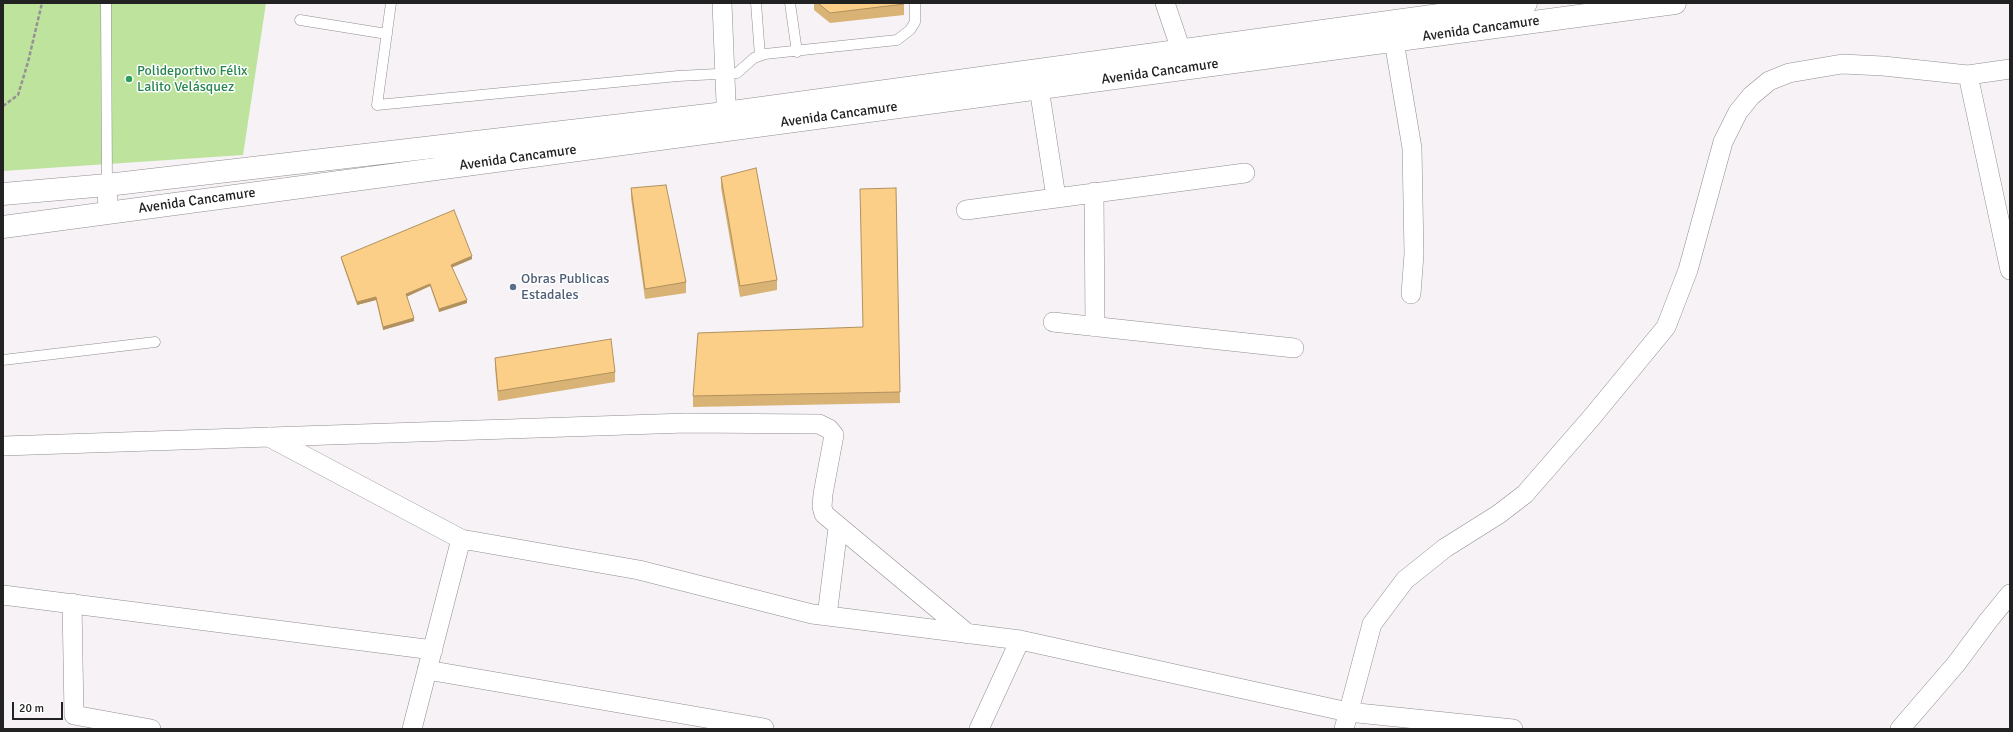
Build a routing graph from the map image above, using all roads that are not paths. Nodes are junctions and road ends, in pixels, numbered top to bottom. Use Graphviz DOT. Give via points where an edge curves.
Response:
graph roads {
  1 [pos="106,3"];
  2 [pos="391,3"];
  3 [pos="722,3"];
  4 [pos="756,3"];
  5 [pos="790,3"];
  6 [pos="915,3"];
  7 [pos="1165,3"];
  8 [pos="1526,3"];
  9 [pos="1675,3"];
  10 [pos="300,20"];
  11 [pos="387,34"];
  12 [pos="1394,41"];
  13 [pos="1181,50"];
  14 [pos="797,52"];
  15 [pos="760,56"];
  16 [pos="2010,69"];
  17 [pos="724,73"];
  18 [pos="1968,75"];
  19 [pos="1039,88"];
  20 [pos="726,121"];
  21 [pos="1245,173"];
  22 [pos="107,185"];
  23 [pos="1094,192"];
  24 [pos="3,194"];
  25 [pos="1056,197"];
  26 [pos="966,210"];
  27 [pos="108,213"];
  28 [pos="3,227"];
  29 [pos="2010,270"];
  30 [pos="1411,294"];
  31 [pos="1053,322"];
  32 [pos="1095,327"];
  33 [pos="155,342"];
  34 [pos="1294,348"];
  35 [pos="3,360"];
  36 [pos="269,437"];
  37 [pos="3,446"];
  38 [pos="838,528"];
  39 [pos="461,538"];
  40 [pos="2010,594"];
  41 [pos="3,595"];
  42 [pos="72,603"];
  43 [pos="827,616"];
  44 [pos="968,634"];
  45 [pos="1020,640"];
  46 [pos="433,650"];
  47 [pos="427,670"];
  48 [pos="1346,721"];
  49 [pos="764,728"];
  50 [pos="151,729"];
  51 [pos="412,729"];
  52 [pos="979,729"];
  53 [pos="1513,729"];
  54 [pos="1900,729"];
  1 -- 22 [label="lane"];
  2 -- 11 [label="lane"];
  3 -- 17 [label="street"];
  4 -- 15 [label="lane"];
  5 -- 14 [label="lane"];
  6 -- 14 [label="lane" via="915,22 898,40"];
  7 -- 13 [label="street"];
  8 -- 13 [label="main road, Avenida Cancamure"];
  9 -- 12 [label="main road, Avenida Cancamure"];
  10 -- 11 [label="lane"];
  11 -- 17 [label="lane" via="377,105"];
  12 -- 19 [label="main road, Avenida Cancamure"];
  12 -- 30 [label="street" via="1412,148 1414,254"];
  13 -- 20 [label="main road, Avenida Cancamure"];
  14 -- 15 [label="lane"];
  15 -- 17 [label="lane" via="737,73"];
  16 -- 18 [label="street"];
  17 -- 20 [label="street"];
  18 -- 29 [label="street"];
  18 -- 48 [label="street" via="1842,64 1789,73 1769,81 1751,96 1738,112 1722,142 1688,270 1666,327 1525,494 1499,514 1445,548 1405,580 1372,624"];
  19 -- 20 [label="main road, Avenida Cancamure"];
  19 -- 25 [label="street"];
  20 -- 22 [label="main road, Avenida Cancamure"];
  20 -- 27 [label="main road, Avenida Cancamure"];
  21 -- 23 [label="street"];
  22 -- 24 [label="main road, Avenida Cancamure"];
  22 -- 27 [label="street"];
  23 -- 25 [label="street"];
  23 -- 32 [label="street"];
  25 -- 26 [label="street"];
  27 -- 28 [label="main road, Avenida Cancamure"];
  31 -- 32 [label="street"];
  32 -- 34 [label="street"];
  33 -- 35 [label="lane"];
  36 -- 37 [label="street"];
  36 -- 38 [label="street" via="686,423 819,424 834,435 822,507 824,514"];
  36 -- 39 [label="street"];
  38 -- 43 [label="street"];
  38 -- 44 [label="street"];
  39 -- 43 [label="street" via="639,570"];
  39 -- 46 [label="street"];
  40 -- 54 [label="street" via="1956,664"];
  41 -- 42 [label="street"];
  42 -- 46 [label="street"];
  42 -- 50 [label="street" via="74,715"];
  43 -- 44 [label="street"];
  44 -- 45 [label="street"];
  45 -- 48 [label="street"];
  45 -- 52 [label="street"];
  46 -- 47 [label="street"];
  47 -- 49 [label="street"];
  47 -- 51 [label="street"];
  48 -- 53 [label="street"];
}
